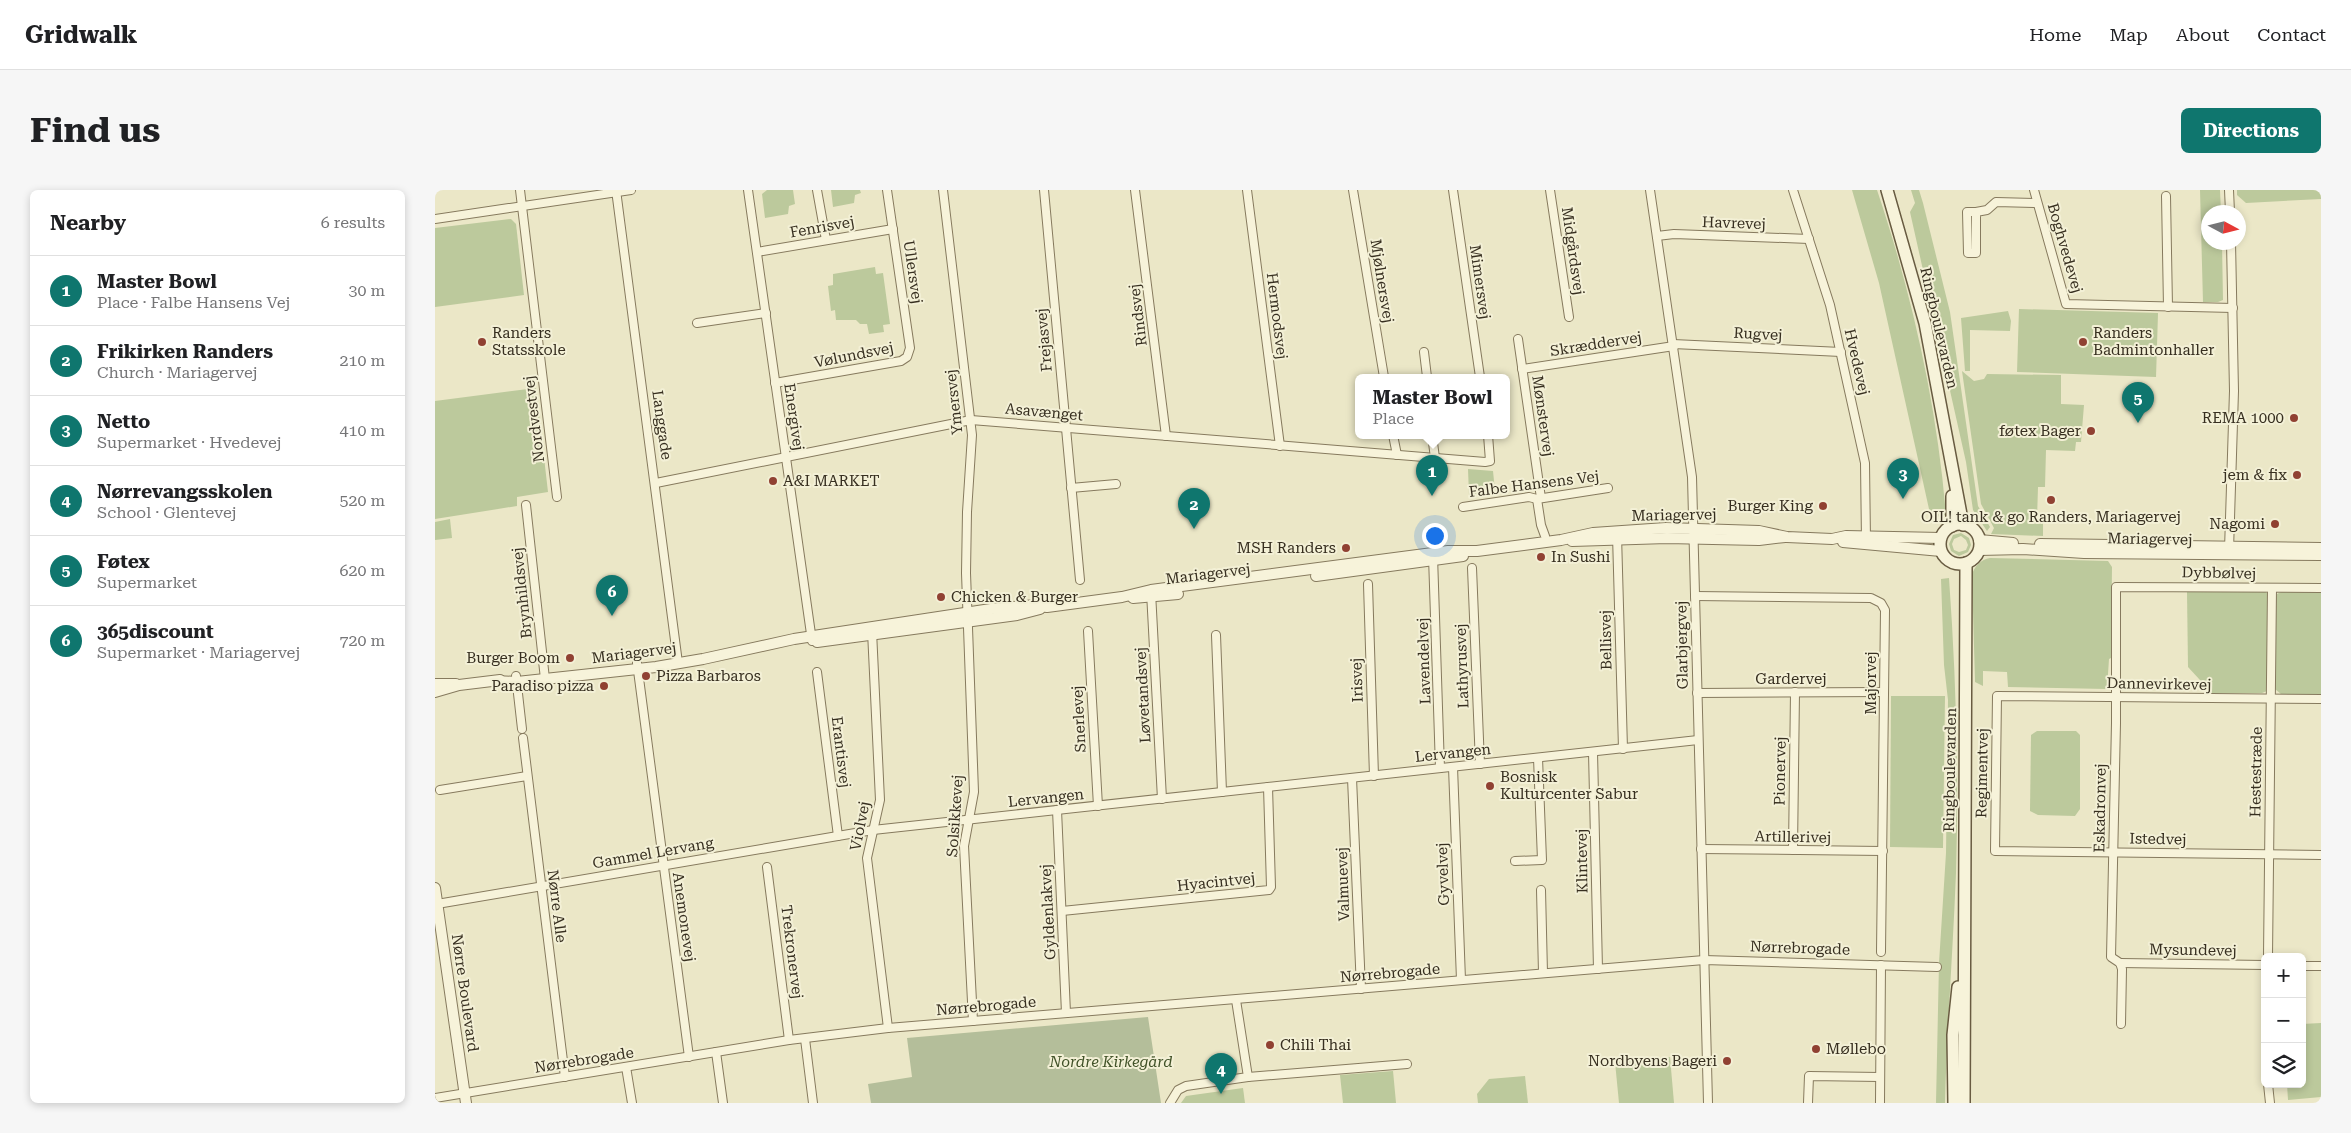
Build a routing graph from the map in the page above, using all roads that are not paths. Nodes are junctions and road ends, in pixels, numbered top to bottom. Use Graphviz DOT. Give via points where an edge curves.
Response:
graph roads {
  1 [pos="519,190"];
  2 [pos="631,190"];
  3 [pos="748,190"];
  4 [pos="817,190"];
  5 [pos="887,190"];
  6 [pos="943,190"];
  7 [pos="1044,190"];
  8 [pos="1135,190"];
  9 [pos="1247,190"];
  10 [pos="1353,190"];
  11 [pos="1453,190"];
  12 [pos="1550,190"];
  13 [pos="1650,190"];
  14 [pos="1793,190"];
  15 [pos="1887,190"];
  16 [pos="2034,190"];
  17 [pos="2229,190"];
  18 [pos="617,191"];
  19 [pos="2166,196"];
  20 [pos="2037,203"];
  21 [pos="2230,205"];
  22 [pos="522,207"];
  23 [pos="1976,212"];
  24 [pos="435,219"];
  25 [pos="893,229"];
  26 [pos="1657,236"];
  27 [pos="826,240"];
  28 [pos="1809,240"];
  29 [pos="2231,250"];
  30 [pos="757,252"];
  31 [pos="2168,307"];
  32 [pos="2233,308"];
  33 [pos="766,313"];
  34 [pos="1569,316"];
  35 [pos="697,323"];
  36 [pos="1518,339"];
  37 [pos="1674,345"];
  38 [pos="1424,352"];
  39 [pos="1841,352"];
  40 [pos="907,357"];
  41 [pos="1522,369"];
  42 [pos="1384,374"];
  43 [pos="1427,374"];
  44 [pos="1480,374"];
  45 [pos="775,383"];
  46 [pos="971,420"];
  47 [pos="1066,428"];
  48 [pos="1167,436"];
  49 [pos="1394,439"];
  50 [pos="1433,439"];
  51 [pos="1489,439"];
  52 [pos="1280,446"];
  53 [pos="1397,455"];
  54 [pos="786,458"];
  55 [pos="1435,458"];
  56 [pos="656,484"];
  57 [pos="1116,484"];
  58 [pos="1071,488"];
  59 [pos="1608,488"];
  60 [pos="557,497"];
  61 [pos="1539,498"];
  62 [pos="526,504"];
  63 [pos="1463,507"];
  64 [pos="1957,526"];
  65 [pos="1694,533"];
  66 [pos="1617,535"];
  67 [pos="1545,536"];
  68 [pos="1941,538"];
  69 [pos="1866,541"];
  70 [pos="1979,545"];
  71 [pos="2321,548"];
  72 [pos="1941,551"];
  73 [pos="2229,552"];
  74 [pos="2321,556"];
  75 [pos="1433,557"];
  76 [pos="1961,564"];
  77 [pos="1472,568"];
  78 [pos="1080,580"];
  79 [pos="1367,584"];
  80 [pos="2116,587"];
  81 [pos="2272,588"];
  82 [pos="2321,588"];
  83 [pos="1151,593"];
  84 [pos="1695,596"];
  85 [pos="968,618"];
  86 [pos="1088,630"];
  87 [pos="872,631"];
  88 [pos="1216,635"];
  89 [pos="812,640"];
  90 [pos="677,660"];
  91 [pos="636,666"];
  92 [pos="817,672"];
  93 [pos="545,676"];
  94 [pos="516,679"];
  95 [pos="435,684"];
  96 [pos="459,685"];
  97 [pos="435,692"];
  98 [pos="1697,692"];
  99 [pos="1795,692"];
  100 [pos="1884,692"];
  101 [pos="1997,696"];
  102 [pos="2115,697"];
  103 [pos="2271,699"];
  104 [pos="2321,699"];
  105 [pos="522,729"];
  106 [pos="523,738"];
  107 [pos="1698,740"];
  108 [pos="1623,748"];
  109 [pos="1593,752"];
  110 [pos="1537,758"];
  111 [pos="1480,764"];
  112 [pos="1453,767"];
  113 [pos="1440,768"];
  114 [pos="527,776"];
  115 [pos="1374,776"];
  116 [pos="1352,778"];
  117 [pos="1268,787"];
  118 [pos="440,790"];
  119 [pos="1222,792"];
  120 [pos="1161,799"];
  121 [pos="1098,806"];
  122 [pos="1057,810"];
  123 [pos="969,820"];
  124 [pos="873,830"];
  125 [pos="838,836"];
  126 [pos="1701,849"];
  127 [pos="1793,850"];
  128 [pos="1995,850"];
  129 [pos="1883,851"];
  130 [pos="2113,852"];
  131 [pos="2269,855"];
  132 [pos="2321,856"];
  133 [pos="1515,861"];
  134 [pos="663,866"];
  135 [pos="767,868"];
  136 [pos="541,886"];
  137 [pos="435,888"];
  138 [pos="1541,890"];
  139 [pos="437,904"];
  140 [pos="1062,911"];
  141 [pos="1963,930"];
  142 [pos="1881,952"];
  143 [pos="2268,953"];
  144 [pos="1704,960"];
  145 [pos="2120,963"];
  146 [pos="1881,965"];
  147 [pos="2261,965"];
  148 [pos="1937,966"];
  149 [pos="2306,966"];
  150 [pos="2321,966"];
  151 [pos="1598,969"];
  152 [pos="1543,973"];
  153 [pos="1461,980"];
  154 [pos="1361,989"];
  155 [pos="1236,1000"];
  156 [pos="1067,1013"];
  157 [pos="973,1022"];
  158 [pos="2121,1024"];
  159 [pos="888,1028"];
  160 [pos="805,1039"];
  161 [pos="789,1040"];
  162 [pos="716,1052"];
  163 [pos="689,1057"];
  164 [pos="1407,1064"];
  165 [pos="626,1067"];
  166 [pos="565,1077"];
  167 [pos="1248,1077"];
  168 [pos="1880,1077"];
  169 [pos="2269,1088"];
  170 [pos="435,1098"];
  171 [pos="465,1098"];
  172 [pos="632,1103"];
  173 [pos="723,1103"];
  174 [pos="813,1103"];
  175 [pos="1170,1103"];
  176 [pos="1708,1103"];
  177 [pos="1808,1103"];
  178 [pos="1880,1103"];
  179 [pos="1954,1103"];
  180 [pos="1964,1103"];
  181 [pos="2270,1103"];
  1 -- 22 [label="street, Nordvestvej"];
  2 -- 18 [label="street"];
  3 -- 30 [label="street, Energivej"];
  4 -- 27 [label="street"];
  5 -- 25 [label="street, Ullersvej"];
  6 -- 46 [label="street, Ymersvej"];
  7 -- 47 [label="street, Frejasvej"];
  8 -- 48 [label="street, Rindsvej"];
  9 -- 52 [label="street, Hermodsvej"];
  10 -- 42 [label="street, Mjølnersvej"];
  11 -- 44 [label="street, Mimersvej"];
  12 -- 34 [label="street, Midgårdsvej"];
  13 -- 26 [label="street, Glarbjergvej"];
  14 -- 28 [label="street, Hvedevej"];
  15 -- 64 [label="main road, Ringboulevarden" via="1925,323 1939,389"];
  16 -- 20 [label="street, Boghvedevej"];
  17 -- 21 [label="street"];
  18 -- 22 [label="street"];
  18 -- 56 [label="street, Langgade"];
  19 -- 31 [label="street"];
  20 -- 23 [label="street" via="1995,202 1987,210"];
  20 -- 31 [label="street, Boghvedevej" via="2066,304"];
  22 -- 24 [label="street"];
  22 -- 60 [label="street, Nordvestvej"];
  23 -- 23 [label="street" via="1977,253 1968,253 1967,212"];
  25 -- 27 [label="street, Fenrisvej"];
  25 -- 40 [label="street, Ullersvej" via="910,348"];
  26 -- 28 [label="street, Havrevej"];
  26 -- 37 [label="street, Glarbjergvej"];
  27 -- 30 [label="street, Fenrisvej"];
  28 -- 39 [label="street, Hvedevej"];
  29 -- 32 [label="street"];
  30 -- 33 [label="street, Energivej"];
  31 -- 32 [label="street, Boghvedevej"];
  32 -- 73 [label="street"];
  33 -- 35 [label="street"];
  33 -- 45 [label="street, Energivej"];
  36 -- 41 [label="street, Mønstervej"];
  37 -- 39 [label="street, Rugvej"];
  37 -- 41 [label="street, Skræddervej"];
  37 -- 65 [label="street, Glarbjergvej" via="1692,477"];
  38 -- 43 [label="street"];
  39 -- 69 [label="street, Hvedevej" via="1865,463"];
  40 -- 45 [label="street, Vølundsvej" via="901,361"];
  41 -- 61 [label="street, Mønstervej"];
  45 -- 54 [label="street, Energivej"];
  46 -- 47 [label="street, Asavænget"];
  46 -- 54 [label="street, Asavænget"];
  46 -- 85 [label="street, Ymersvej" via="967,512"];
  47 -- 48 [label="street, Asavænget"];
  47 -- 58 [label="street, Frejasvej"];
  48 -- 52 [label="street, Asavænget"];
  49 -- 53 [label="street"];
  50 -- 55 [label="street"];
  51 -- 55 [label="street, Asavænget" via="1490,461"];
  52 -- 53 [label="street, Asavænget"];
  53 -- 55 [label="street, Asavænget"];
  54 -- 56 [label="street, Asavænget"];
  54 -- 89 [label="street, Energivej"];
  56 -- 90 [label="street, Langgade"];
  57 -- 58 [label="street"];
  58 -- 78 [label="street, Frejasvej"];
  59 -- 61 [label="street, Falbe Hansens Vej"];
  61 -- 63 [label="street, Falbe Hansens Vej"];
  61 -- 67 [label="street, Mønstervej"];
  62 -- 93 [label="street, Brynhildsvej"];
  64 -- 68 [label="main road"];
  64 -- 70 [label="main road" via="1974,531"];
  65 -- 66 [label="street, Mariagervej"];
  65 -- 69 [label="street, Mariagervej" via="1759,540 1847,536"];
  65 -- 84 [label="street, Glarbjergvej"];
  66 -- 75 [label="street, Mariagervej" via="1593,533 1467,555"];
  66 -- 108 [label="street, Bellisvej"];
  68 -- 69 [label="street, Mariagervej"];
  68 -- 72 [label="main road"];
  69 -- 72 [label="street, Mariagervej"];
  70 -- 73 [label="street, Mariagervej" via="2034,544"];
  70 -- 76 [label="main road" via="1973,560"];
  71 -- 73 [label="street, Mariagervej"];
  72 -- 76 [label="main road" via="1946,559"];
  73 -- 74 [label="street, Mariagervej"];
  75 -- 83 [label="street, Mariagervej"];
  75 -- 113 [label="street, Lavendelvej"];
  76 -- 141 [label="main road, Ringboulevarden" via="1967,704"];
  77 -- 111 [label="street, Lathyrusvej"];
  79 -- 115 [label="street, Irisvej"];
  80 -- 81 [label="street, Dybbølvej"];
  80 -- 102 [label="street, Eskadronvej"];
  81 -- 82 [label="street, Dybbølvej"];
  81 -- 103 [label="street, Hestestræde"];
  83 -- 85 [label="street, Mariagervej" via="1047,607 1016,606"];
  83 -- 120 [label="street, Løvetandsvej"];
  84 -- 98 [label="street, Glarbjergvej"];
  84 -- 100 [label="street, Majorvej" via="1876,599 1885,610"];
  85 -- 87 [label="street, Mariagervej"];
  85 -- 123 [label="street, Solsikkevej" via="973,792"];
  86 -- 121 [label="street, Snerlevej"];
  87 -- 89 [label="street, Mariagervej"];
  87 -- 124 [label="street, Violvej" via="880,800"];
  88 -- 119 [label="street"];
  89 -- 90 [label="street, Mariagervej" via="795,646 769,645"];
  90 -- 91 [label="street, Mariagervej"];
  91 -- 93 [label="street, Mariagervej"];
  91 -- 134 [label="street, Anemonevej"];
  92 -- 125 [label="street, Erantisvej"];
  93 -- 94 [label="street, Mariagervej"];
  94 -- 96 [label="street, Mariagervej"];
  94 -- 105 [label="street"];
  95 -- 96 [label="street, Mariagervej"];
  96 -- 97 [label="street, Mariagervej"];
  98 -- 99 [label="street, Gardervej"];
  98 -- 107 [label="street, Glarbjergvej"];
  99 -- 100 [label="street, Gardervej"];
  99 -- 127 [label="street, Pionervej"];
  100 -- 129 [label="street, Majorvej"];
  101 -- 102 [label="street, Dannevirkevej"];
  101 -- 128 [label="street, Regimentvej"];
  102 -- 103 [label="street, Dannevirkevej"];
  102 -- 130 [label="street, Eskadronvej"];
  103 -- 104 [label="street, Dannevirkevej"];
  103 -- 131 [label="street, Hestestræde"];
  106 -- 114 [label="street, Nørre Alle"];
  107 -- 108 [label="street, Lervangen"];
  107 -- 126 [label="street, Glarbjergvej"];
  108 -- 109 [label="street, Lervangen"];
  109 -- 110 [label="street, Lervangen"];
  109 -- 151 [label="street, Klintevej"];
  110 -- 111 [label="street, Lervangen"];
  110 -- 133 [label="street" via="1541,860"];
  111 -- 112 [label="street, Lervangen"];
  112 -- 113 [label="street, Lervangen"];
  112 -- 153 [label="street, Gyvelvej"];
  113 -- 115 [label="street, Lervangen"];
  114 -- 118 [label="street"];
  114 -- 136 [label="street, Nørre Alle"];
  115 -- 116 [label="street, Lervangen"];
  116 -- 117 [label="street, Lervangen"];
  116 -- 154 [label="street, Valmuevej"];
  117 -- 119 [label="street, Lervangen"];
  117 -- 140 [label="street, Hyacintvej" via="1269,890"];
  119 -- 120 [label="street, Lervangen"];
  120 -- 121 [label="street, Lervangen"];
  121 -- 122 [label="street, Lervangen"];
  122 -- 123 [label="street, Lervangen"];
  122 -- 140 [label="street, Gyldenlakvej"];
  123 -- 124 [label="street, Lervangen"];
  123 -- 157 [label="street, Solsikkevej" via="964,846"];
  124 -- 125 [label="street, Gammel Lervang"];
  124 -- 159 [label="street, Violvej" via="867,858"];
  125 -- 134 [label="street, Gammel Lervang"];
  126 -- 127 [label="street, Artillerivej"];
  126 -- 144 [label="street, Glarbjergvej"];
  127 -- 129 [label="street, Artillerivej"];
  128 -- 130 [label="street, Istedvej"];
  129 -- 142 [label="street, Majorvej"];
  130 -- 131 [label="street, Istedvej"];
  130 -- 145 [label="street, Eskadronvej" via="2111,957"];
  131 -- 132 [label="street, Istedvej"];
  131 -- 143 [label="street, Hestestræde"];
  134 -- 136 [label="street, Gammel Lervang"];
  134 -- 163 [label="street, Anemonevej"];
  135 -- 161 [label="street, Trekronervej"];
  136 -- 139 [label="street, Gammel Lervang"];
  136 -- 166 [label="street, Nørre Alle"];
  137 -- 139 [label="street, Nørre Boulevard"];
  138 -- 152 [label="street"];
  139 -- 171 [label="street, Nørre Boulevard"];
  140 -- 156 [label="street, Gyldenlakvej"];
  141 -- 179 [label="main road, Ringboulevarden" via="1953,1035"];
  141 -- 180 [label="main road, Ringboulevarden"];
  144 -- 146 [label="street, Nørrebrogade"];
  144 -- 151 [label="street, Nørrebrogade"];
  144 -- 176 [label="street, Glarbjergvej"];
  145 -- 147 [label="street, Mysundevej"];
  145 -- 158 [label="street, Eskadronvej"];
  146 -- 148 [label="street, Nørrebrogade"];
  146 -- 168 [label="street"];
  149 -- 150 [label="street"];
  151 -- 152 [label="street, Nørrebrogade"];
  152 -- 153 [label="street, Nørrebrogade"];
  153 -- 154 [label="street, Nørrebrogade"];
  154 -- 155 [label="street, Nørrebrogade"];
  155 -- 156 [label="street, Nørrebrogade"];
  155 -- 167 [label="street"];
  156 -- 157 [label="street, Nørrebrogade"];
  157 -- 159 [label="street, Nørrebrogade"];
  159 -- 160 [label="street, Nørrebrogade"];
  160 -- 161 [label="street, Nørrebrogade"];
  160 -- 174 [label="street"];
  161 -- 162 [label="street, Nørrebrogade"];
  162 -- 163 [label="street, Nørrebrogade"];
  162 -- 173 [label="street"];
  163 -- 165 [label="street, Nørrebrogade"];
  164 -- 167 [label="street"];
  165 -- 166 [label="street, Nørrebrogade"];
  165 -- 172 [label="street"];
  166 -- 171 [label="street, Nørrebrogade"];
  167 -- 175 [label="street" via="1186,1086 1178,1090"];
  168 -- 177 [label="street" via="1809,1076"];
  168 -- 178 [label="street"];
  169 -- 181 [label="street"];
  170 -- 171 [label="street, Nørrebrogade"];
}
